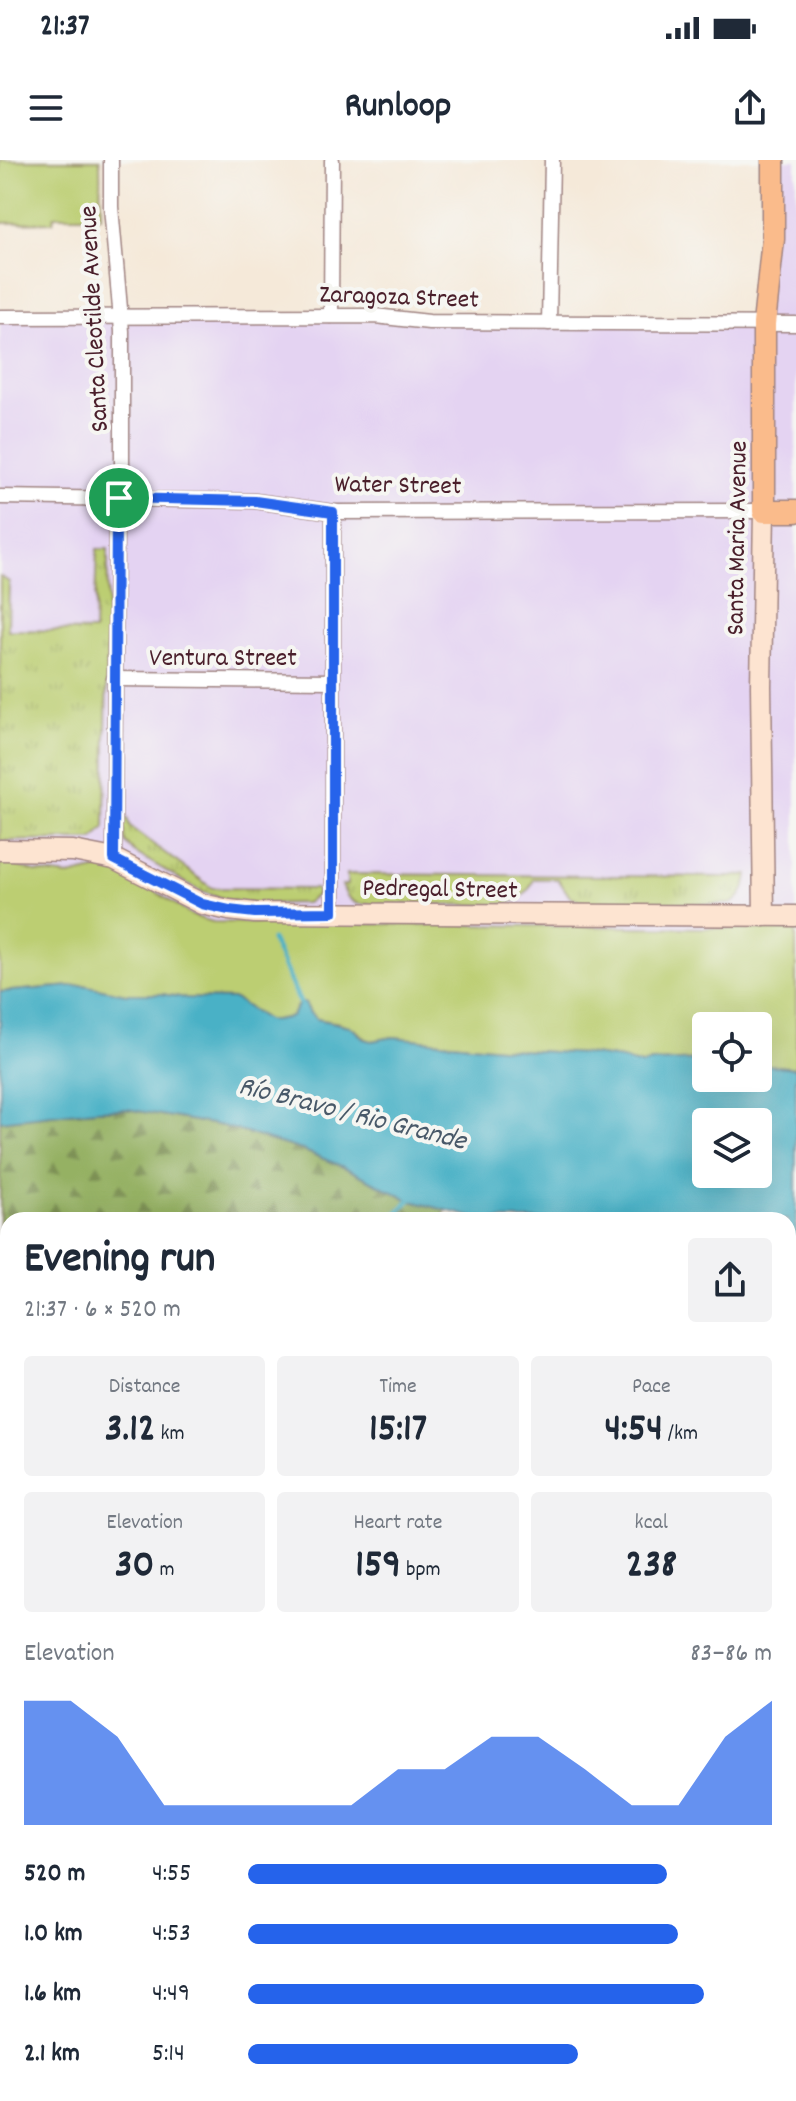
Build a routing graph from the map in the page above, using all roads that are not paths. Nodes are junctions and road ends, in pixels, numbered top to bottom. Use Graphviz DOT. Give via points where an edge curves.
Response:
graph roads {
  1 [pos="111,160"];
  2 [pos="332,160"];
  3 [pos="552,160"];
  4 [pos="773,160"];
  5 [pos="121,316"];
  6 [pos="331,316"];
  7 [pos="0,317"];
  8 [pos="549,323"];
  9 [pos="764,324"];
  10 [pos="796,324"];
  11 [pos="0,497"];
  12 [pos="119,498"];
  13 [pos="764,511"];
  14 [pos="796,511"];
  15 [pos="333,512"];
  16 [pos="114,679"];
  17 [pos="333,681"];
  18 [pos="0,850"];
  19 [pos="114,859"];
  20 [pos="333,912"];
  21 [pos="764,916"];
  22 [pos="796,916"];
  1 -- 5 [label="street, Santa Cleotilde Avenue"];
  2 -- 6 [label="street"];
  3 -- 8 [label="street"];
  4 -- 9 [label="main road, Santa Maria Avenue" via="773,239"];
  5 -- 6 [label="street, Zaragoza Street"];
  5 -- 7 [label="street, Zaragoza Street"];
  5 -- 12 [label="street, Santa Cleotilde Avenue"];
  6 -- 8 [label="street, Zaragoza Street"];
  8 -- 9 [label="street, Zaragoza Street"];
  9 -- 10 [label="street, Zaragoza Street"];
  9 -- 13 [label="main road, Santa Maria Avenue"];
  11 -- 12 [label="street, Water Street"];
  12 -- 15 [label="street, Water Street" via="255,501"];
  12 -- 16 [label="street, Santa Cleotilde Avenue"];
  13 -- 14 [label="main road, Water Street"];
  13 -- 15 [label="street, Water Street"];
  13 -- 21 [label="main road, Santa Maria Avenue"];
  15 -- 17 [label="street"];
  16 -- 17 [label="street, Ventura Street"];
  16 -- 19 [label="street, Santa Cleotilde Avenue"];
  17 -- 20 [label="street"];
  18 -- 19 [label="main road, Pedregal Street" via="73,851"];
  19 -- 20 [label="main road, Pedregal Street" via="202,904 255,913"];
  20 -- 21 [label="main road, Pedregal Street"];
  21 -- 22 [label="main road, Pedregal Street"];
}
